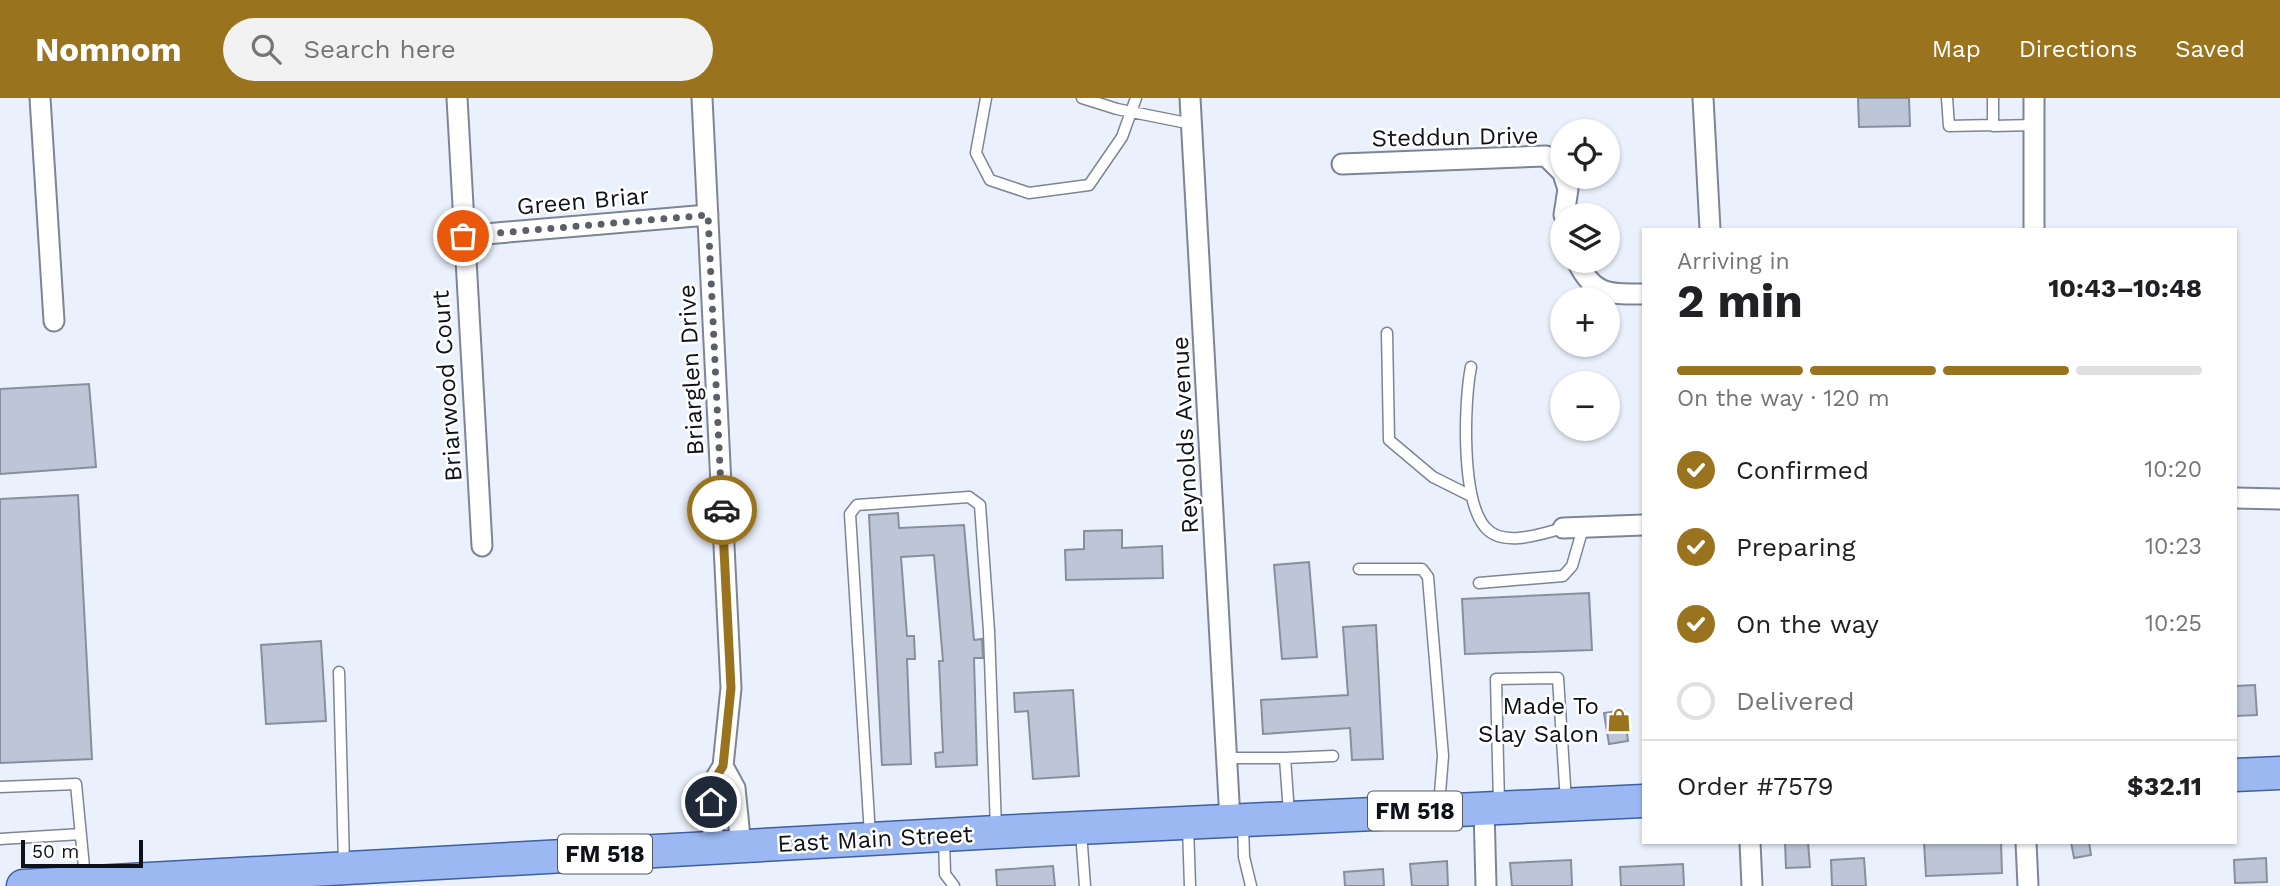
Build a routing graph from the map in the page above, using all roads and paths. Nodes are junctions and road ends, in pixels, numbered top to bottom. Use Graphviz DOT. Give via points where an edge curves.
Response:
graph roads {
  1 [pos="40,98"];
  2 [pos="457,98"];
  3 [pos="702,98"];
  4 [pos="986,98"];
  5 [pos="1082,98"];
  6 [pos="1136,98"];
  7 [pos="1190,98"];
  8 [pos="1703,98"];
  9 [pos="1947,98"];
  10 [pos="1993,98"];
  11 [pos="2034,98"];
  12 [pos="1131,112"];
  13 [pos="1192,124"];
  14 [pos="1993,125"];
  15 [pos="2034,125"];
  16 [pos="1550,160"];
  17 [pos="1342,164"];
  18 [pos="708,215"];
  19 [pos="1710,228"];
  20 [pos="2034,228"];
  21 [pos="463,236"];
  22 [pos="1584,273"];
  23 [pos="1642,294"];
  24 [pos="54,321"];
  25 [pos="1387,333"];
  26 [pos="1471,367"];
  27 [pos="1472,496"];
  28 [pos="2237,498"];
  29 [pos="2280,499"];
  30 [pos="1642,525"];
  31 [pos="1573,528"];
  32 [pos="482,546"];
  33 [pos="1359,569"];
  34 [pos="1479,583"];
  35 [pos="339,672"];
  36 [pos="1333,756"];
  37 [pos="1285,758"];
  38 [pos="1229,763"];
  39 [pos="723,766"];
  40 [pos="2280,773"];
  41 [pos="2237,775"];
  42 [pos="0,787"];
  43 [pos="1642,801"];
  44 [pos="1567,804"];
  45 [pos="1491,808"];
  46 [pos="1439,810"];
  47 [pos="1289,817"];
  48 [pos="1236,820"];
  49 [pos="1188,822"];
  50 [pos="1080,828"];
  51 [pos="997,832"];
  52 [pos="81,834"];
  53 [pos="943,835"];
  54 [pos="0,839"];
  55 [pos="870,839"];
  56 [pos="1750,844"];
  57 [pos="2026,844"];
  58 [pos="727,848"];
  59 [pos="344,869"];
  60 [pos="85,883"];
  61 [pos="23,886"];
  62 [pos="954,886"];
  63 [pos="1085,886"];
  64 [pos="1190,886"];
  65 [pos="1251,886"];
  66 [pos="1486,886"];
  67 [pos="1752,886"];
  68 [pos="2028,886"];
  1 -- 24 [label="street"];
  2 -- 21 [label="street, Briarwood Court"];
  3 -- 18 [label="street, Briarglen Drive"];
  4 -- 12 [label="lane" via="976,153 990,180 1029,193 1089,186 1122,137"];
  5 -- 12 [label="lane"];
  6 -- 12 [label="lane"];
  7 -- 13 [label="street, Reynolds Avenue"];
  8 -- 19 [label="street"];
  9 -- 14 [label="lane" via="1949,127"];
  10 -- 14 [label="lane"];
  11 -- 15 [label="street"];
  12 -- 13 [label="lane"];
  13 -- 38 [label="street, Reynolds Avenue"];
  14 -- 15 [label="lane"];
  15 -- 20 [label="street"];
  16 -- 17 [label="street, Steddun Drive" via="1546,156"];
  18 -- 21 [label="street, Green Briar"];
  18 -- 39 [label="street, Briarglen Drive" via="731,688"];
  21 -- 32 [label="street, Briarwood Court"];
  22 -- 23 [label="street" via="1592,286 1613,294"];
  25 -- 27 [label="lane" via="1389,440 1433,477"];
  26 -- 27 [label="lane" via="1465,399"];
  27 -- 31 [label="lane" via="1485,528 1503,537"];
  28 -- 29 [label="street"];
  30 -- 31 [label="street"];
  31 -- 34 [label="lane" via="1573,566 1563,576"];
  33 -- 46 [label="lane" via="1422,569 1428,578 1443,756"];
  35 -- 59 [label="lane"];
  36 -- 37 [label="lane"];
  37 -- 38 [label="lane"];
  37 -- 47 [label="lane"];
  38 -- 48 [label="street, Reynolds Avenue"];
  39 -- 58 [label="street, Briarglen Drive" via="735,788"];
  39 -- 58 [label="street, Briarglen Drive" via="712,784"];
  40 -- 41 [label="main road"];
  42 -- 52 [label="lane" via="76,784"];
  43 -- 44 [label="main road, East Main Street / FM 518"];
  44 -- 45 [label="main road, East Main Street / FM 518"];
  44 -- 45 [label="lane" via="1558,678 1496,679"];
  45 -- 46 [label="main road, East Main Street / FM 518"];
  45 -- 66 [label="street"];
  46 -- 47 [label="main road, East Main Street / FM 518"];
  47 -- 48 [label="main road, East Main Street / FM 518"];
  48 -- 49 [label="main road, East Main Street / FM 518"];
  48 -- 65 [label="lane"];
  49 -- 50 [label="main road, East Main Street / FM 518"];
  49 -- 64 [label="lane"];
  50 -- 51 [label="main road, East Main Street / FM 518"];
  50 -- 63 [label="lane"];
  51 -- 53 [label="main road, East Main Street / FM 518"];
  51 -- 55 [label="lane" via="980,505 968,496 856,505 850,514"];
  52 -- 54 [label="lane"];
  52 -- 60 [label="lane"];
  53 -- 55 [label="main road, East Main Street / FM 518"];
  53 -- 62 [label="lane" via="945,874"];
  55 -- 58 [label="main road, East Main Street / FM 518"];
  56 -- 67 [label="street"];
  57 -- 68 [label="street"];
  58 -- 59 [label="main road, East Main Street / FM 518"];
  59 -- 60 [label="main road, East Main Street / FM 518"];
  60 -- 61 [label="main road, East Main Street / FM 518"];
}
